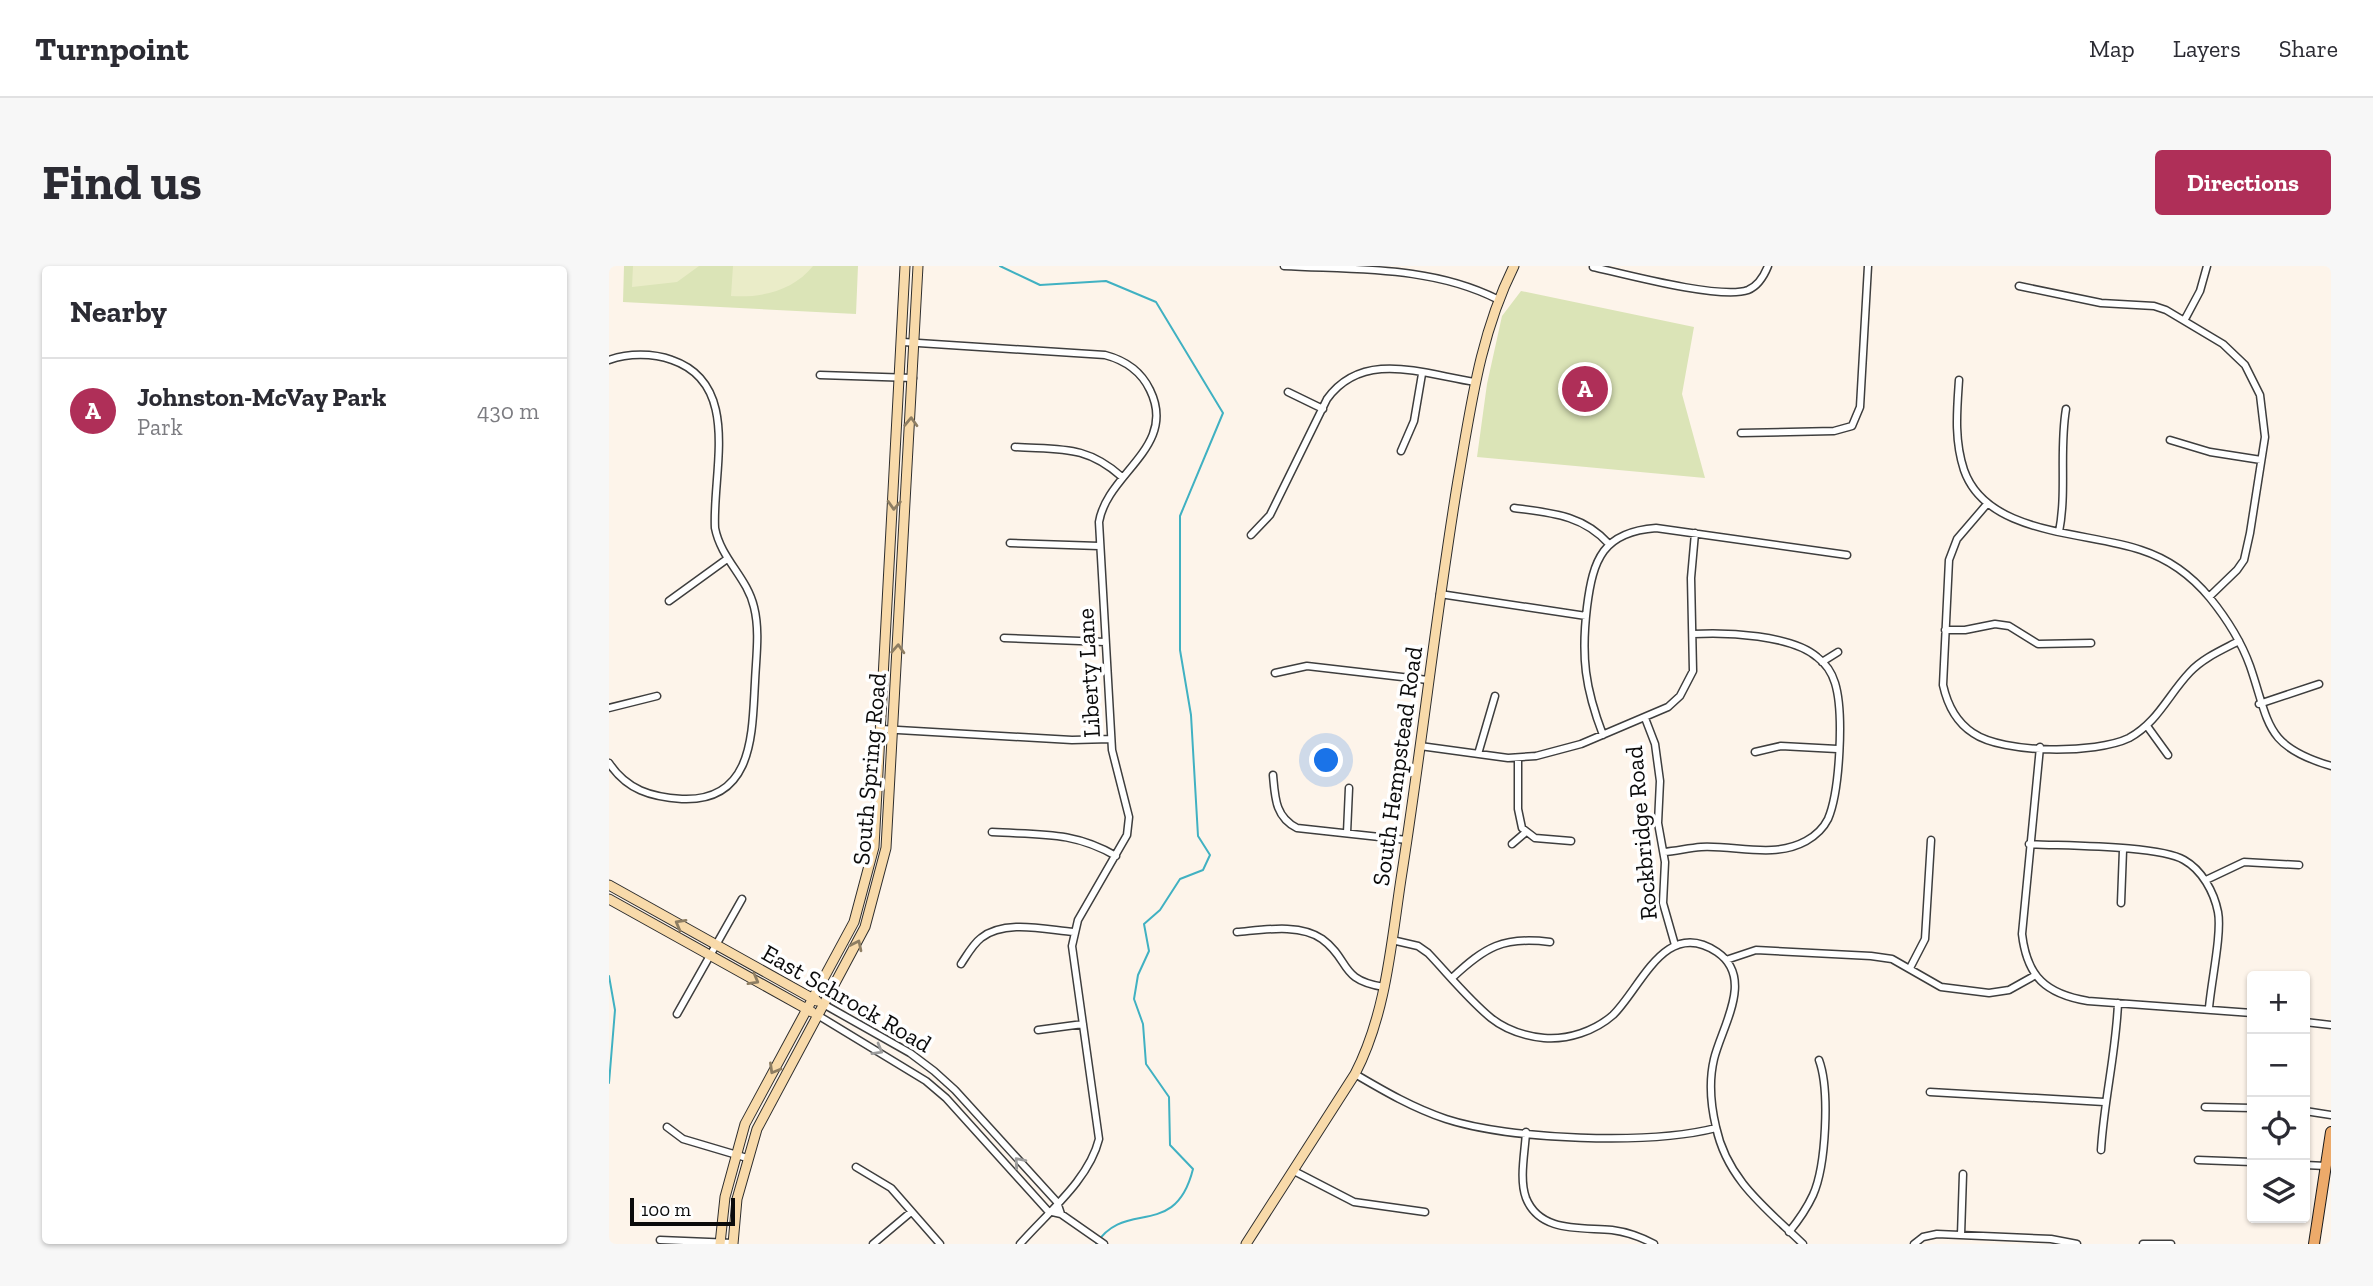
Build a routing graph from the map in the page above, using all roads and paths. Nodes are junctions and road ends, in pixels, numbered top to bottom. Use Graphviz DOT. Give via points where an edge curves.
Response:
graph roads {
  1 [pos="905,266"];
  2 [pos="918,266"];
  3 [pos="1284,266"];
  4 [pos="1514,266"];
  5 [pos="1768,266"];
  6 [pos="1868,266"];
  7 [pos="2207,266"];
  8 [pos="1593,267"];
  9 [pos="2019,286"];
  10 [pos="1497,299"];
  11 [pos="2185,319"];
  12 [pos="903,342"];
  13 [pos="916,343"];
  14 [pos="609,360"];
  15 [pos="820,374"];
  16 [pos="1422,374"];
  17 [pos="900,378"];
  18 [pos="913,378"];
  19 [pos="1959,380"];
  20 [pos="1475,382"];
  21 [pos="1288,392"];
  22 [pos="1323,409"];
  23 [pos="2066,410"];
  24 [pos="1741,433"];
  25 [pos="2170,440"];
  26 [pos="1015,447"];
  27 [pos="1401,451"];
  28 [pos="2261,460"];
  29 [pos="1122,478"];
  30 [pos="895,480"];
  31 [pos="908,480"];
  32 [pos="1987,504"];
  33 [pos="1514,508"];
  34 [pos="2059,532"];
  35 [pos="1695,533"];
  36 [pos="1251,535"];
  37 [pos="1010,543"];
  38 [pos="1609,544"];
  39 [pos="1099,546"];
  40 [pos="1847,555"];
  41 [pos="727,559"];
  42 [pos="1440,594"];
  43 [pos="2209,597"];
  44 [pos="669,601"];
  45 [pos="1586,616"];
  46 [pos="1945,630"];
  47 [pos="1693,634"];
  48 [pos="1005,638"];
  49 [pos="1105,642"];
  50 [pos="2239,642"];
  51 [pos="2091,643"];
  52 [pos="1838,652"];
  53 [pos="1822,662"];
  54 [pos="1275,673"];
  55 [pos="1428,680"];
  56 [pos="2319,684"];
  57 [pos="657,696"];
  58 [pos="1495,696"];
  59 [pos="2259,704"];
  60 [pos="609,708"];
  61 [pos="1644,718"];
  62 [pos="2147,726"];
  63 [pos="881,729"];
  64 [pos="894,730"];
  65 [pos="1603,735"];
  66 [pos="1111,739"];
  67 [pos="1420,746"];
  68 [pos="2040,747"];
  69 [pos="1837,749"];
  70 [pos="1755,752"];
  71 [pos="1478,754"];
  72 [pos="2168,755"];
  73 [pos="1518,758"];
  74 [pos="609,763"];
  75 [pos="2331,766"];
  76 [pos="1273,775"];
  77 [pos="1349,788"];
  78 [pos="992,832"];
  79 [pos="1526,832"];
  80 [pos="1347,833"];
  81 [pos="1407,840"];
  82 [pos="1931,840"];
  83 [pos="1571,841"];
  84 [pos="2029,844"];
  85 [pos="1512,845"];
  86 [pos="2123,850"];
  87 [pos="1664,852"];
  88 [pos="1116,856"];
  89 [pos="2299,865"];
  90 [pos="2206,880"];
  91 [pos="609,885"];
  92 [pos="609,899"];
  93 [pos="742,899"];
  94 [pos="2121,903"];
  95 [pos="1074,932"];
  96 [pos="1237,932"];
  97 [pos="1391,940"];
  98 [pos="1550,942"];
  99 [pos="717,945"];
  100 [pos="1675,945"];
  101 [pos="711,956"];
  102 [pos="1726,960"];
  103 [pos="961,964"];
  104 [pos="1910,968"];
  105 [pos="2034,976"];
  106 [pos="1452,978"];
  107 [pos="1384,987"];
  108 [pos="814,999"];
  109 [pos="2118,1003"];
  110 [pos="825,1005"];
  111 [pos="2209,1008"];
  112 [pos="808,1010"];
  113 [pos="2247,1012"];
  114 [pos="677,1014"];
  115 [pos="819,1016"];
  116 [pos="2310,1023"];
  117 [pos="1083,1024"];
  118 [pos="2331,1025"];
  119 [pos="1038,1030"];
  120 [pos="1819,1060"];
  121 [pos="1355,1074"];
  122 [pos="1930,1092"];
  123 [pos="2104,1102"];
  124 [pos="2205,1107"];
  125 [pos="2247,1108"];
  126 [pos="2310,1112"];
  127 [pos="2331,1115"];
  128 [pos="667,1127"];
  129 [pos="1716,1128"];
  130 [pos="1526,1132"];
  131 [pos="2331,1132"];
  132 [pos="2101,1150"];
  133 [pos="735,1154"];
  134 [pos="747,1158"];
  135 [pos="2198,1160"];
  136 [pos="2247,1162"];
  137 [pos="2310,1165"];
  138 [pos="2326,1166"];
  139 [pos="856,1167"];
  140 [pos="1294,1171"];
  141 [pos="1963,1174"];
  142 [pos="1057,1202"];
  143 [pos="1048,1211"];
  144 [pos="911,1212"];
  145 [pos="1425,1212"];
  146 [pos="1061,1214"];
  147 [pos="1789,1232"];
  148 [pos="1961,1235"];
  149 [pos="660,1240"];
  150 [pos="720,1243"];
  151 [pos="733,1243"];
  152 [pos="873,1244"];
  153 [pos="940,1244"];
  154 [pos="1020,1244"];
  155 [pos="1104,1244"];
  156 [pos="1246,1244"];
  157 [pos="1654,1244"];
  158 [pos="1803,1244"];
  159 [pos="1914,1244"];
  160 [pos="2077,1244"];
  161 [pos="2143,1244"];
  162 [pos="2171,1244"];
  163 [pos="2314,1244"];
  1 -- 12 [label="main road, South Spring Road"];
  2 -- 13 [label="main road, South Spring Road"];
  3 -- 10 [label="street" via="1432,274 1467,283"];
  4 -- 10 [label="main road, South Hempstead Road"];
  5 -- 8 [label="street" via="1758,283 1739,292 1677,285"];
  6 -- 24 [label="street" via="1860,407 1852,426 1834,431"];
  7 -- 11 [label="street"];
  9 -- 11 [label="street" via="2101,303 2154,306"];
  10 -- 20 [label="main road, South Hempstead Road"];
  11 -- 28 [label="street" via="2235,353 2252,378 2264,416"];
  12 -- 13 [label="street, Liberty Lane"];
  12 -- 17 [label="main road, South Spring Road"];
  13 -- 18 [label="main road, South Spring Road"];
  13 -- 29 [label="street, Liberty Lane" via="1095,354 1125,362 1147,383 1156,418 1147,450"];
  14 -- 41 [label="street" via="632,355 663,357 681,363 707,384 717,412 715,528"];
  15 -- 17 [label="street"];
  16 -- 20 [label="street"];
  16 -- 22 [label="street" via="1387,369 1354,374 1338,384"];
  16 -- 27 [label="street" via="1414,421"];
  17 -- 18 [label="street"];
  17 -- 30 [label="main road, South Spring Road"];
  31 -- 18 [label="main road, South Spring Road, one-way"];
  19 -- 32 [label="street" via="1957,440 1965,472"];
  20 -- 42 [label="main road, South Hempstead Road"];
  21 -- 22 [label="street"];
  22 -- 36 [label="street" via="1270,515"];
  23 -- 34 [label="street" via="2061,445 2065,498"];
  25 -- 28 [label="street"];
  26 -- 29 [label="street" via="1085,453"];
  28 -- 43 [label="street" via="2243,560"];
  29 -- 39 [label="street, Liberty Lane" via="1101,510"];
  30 -- 31 [label="main road"];
  30 -- 63 [label="main road, South Spring Road, one-way"];
  64 -- 31 [label="main road, South Spring Road, one-way"];
  32 -- 34 [label="street" via="2032,526"];
  32 -- 46 [label="street" via="1957,540 1949,560"];
  33 -- 38 [label="street" via="1582,521"];
  34 -- 43 [label="street" via="2140,549 2175,565"];
  35 -- 38 [label="street" via="1637,530"];
  35 -- 40 [label="street"];
  35 -- 47 [label="street"];
  37 -- 39 [label="street"];
  38 -- 45 [label="street" via="1593,569"];
  39 -- 49 [label="street, Liberty Lane"];
  41 -- 44 [label="street"];
  41 -- 74 [label="street" via="749,591 757,625 751,749 739,772 710,794 666,798 637,790"];
  42 -- 45 [label="street"];
  42 -- 55 [label="main road, South Hempstead Road"];
  43 -- 50 [label="street"];
  45 -- 65 [label="street" via="1584,668"];
  46 -- 51 [label="street" via="1995,624 2009,626 2038,644"];
  46 -- 68 [label="street" via="1943,685 1946,701 1958,720 1987,741"];
  47 -- 53 [label="street" via="1783,642"];
  47 -- 61 [label="street" via="1693,670 1688,684 1668,707"];
  48 -- 49 [label="street"];
  49 -- 66 [label="street, Liberty Lane"];
  50 -- 59 [label="street"];
  50 -- 62 [label="street" via="2190,672"];
  52 -- 53 [label="street"];
  53 -- 69 [label="street" via="1835,683"];
  54 -- 55 [label="street" via="1307,666"];
  55 -- 67 [label="main road, South Hempstead Road"];
  56 -- 59 [label="street"];
  57 -- 60 [label="street"];
  58 -- 71 [label="street"];
  59 -- 75 [label="street" via="2270,726 2294,752"];
  61 -- 65 [label="street"];
  61 -- 87 [label="street, Rockbridge Road" via="1655,744"];
  62 -- 68 [label="street" via="2098,748"];
  62 -- 72 [label="street"];
  63 -- 64 [label="street"];
  63 -- 108 [label="main road, South Spring Road" via="874,847 865,887 853,922"];
  64 -- 66 [label="street"];
  110 -- 64 [label="main road, South Spring Road, one-way" via="878,891 887,848"];
  65 -- 73 [label="street" via="1554,753"];
  66 -- 88 [label="street, Liberty Lane" via="1129,817"];
  67 -- 71 [label="street"];
  67 -- 81 [label="main road, South Hempstead Road"];
  68 -- 84 [label="street"];
  69 -- 70 [label="street" via="1780,746"];
  69 -- 87 [label="street" via="1831,811 1818,834 1807,841 1783,850 1702,847"];
  71 -- 73 [label="street"];
  73 -- 79 [label="street" via="1519,816"];
  76 -- 80 [label="street" via="1276,806 1285,821 1305,831"];
  77 -- 80 [label="street"];
  78 -- 88 [label="street" via="1076,837"];
  79 -- 83 [label="street" via="1535,838"];
  79 -- 85 [label="street"];
  80 -- 81 [label="street"];
  81 -- 97 [label="main road, South Hempstead Road"];
  82 -- 104 [label="street" via="1925,939"];
  84 -- 86 [label="street"];
  84 -- 105 [label="street" via="2022,934"];
  86 -- 90 [label="street" via="2162,852 2184,860"];
  86 -- 94 [label="street"];
  87 -- 100 [label="street, Rockbridge Road" via="1663,903"];
  88 -- 95 [label="street, Liberty Lane"];
  89 -- 90 [label="street" via="2244,862"];
  90 -- 111 [label="street" via="2219,925"];
  99 -- 91 [label="main road, East Schrock Road, one-way"];
  92 -- 101 [label="main road, East Schrock Road"];
  93 -- 99 [label="street"];
  95 -- 103 [label="street" via="993,931 978,940"];
  95 -- 117 [label="street"];
  96 -- 107 [label="street" via="1309,933 1322,938 1355,978"];
  97 -- 106 [label="street" via="1418,946"];
  97 -- 107 [label="main road, South Hempstead Road"];
  98 -- 106 [label="street" via="1501,942 1486,948"];
  99 -- 101 [label="street"];
  99 -- 108 [label="main road, East Schrock Road"];
  100 -- 102 [label="street" via="1703,946"];
  100 -- 106 [label="street" via="1656,959 1613,1015 1596,1027 1553,1039 1511,1030 1492,1018"];
  101 -- 112 [label="main road, East Schrock Road, one-way"];
  101 -- 114 [label="street"];
  102 -- 104 [label="street" via="1748,951 1773,950 1871,956"];
  102 -- 129 [label="street" via="1735,997 1714,1060 1711,1090"];
  104 -- 105 [label="street" via="1927,981 1955,991 1999,992"];
  105 -- 109 [label="street" via="2064,997"];
  107 -- 121 [label="main road, South Hempstead Road"];
  108 -- 110 [label="main road, East Schrock Road"];
  108 -- 112 [label="main road, South Spring Road"];
  109 -- 111 [label="street"];
  109 -- 123 [label="street" via="2116,1045"];
  110 -- 115 [label="main road, South Spring Road"];
  142 -- 110 [label="street, East Schrock Road, one-way" via="934,1071"];
  111 -- 113 [label="street"];
  112 -- 115 [label="main road, East Schrock Road"];
  112 -- 133 [label="main road, South Spring Road, one-way" via="764,1087"];
  115 -- 134 [label="main road, South Spring Road" via="775,1093"];
  115 -- 143 [label="street, East Schrock Road, one-way" via="946,1098"];
  116 -- 118 [label="street"];
  117 -- 119 [label="street"];
  117 -- 142 [label="street" via="1099,1139 1086,1170"];
  120 -- 147 [label="street" via="1825,1089 1821,1171 1814,1195"];
  121 -- 130 [label="street" via="1417,1109 1448,1120"];
  121 -- 140 [label="main road, South Hempstead Road"];
  122 -- 123 [label="street"];
  123 -- 132 [label="street"];
  124 -- 125 [label="street"];
  126 -- 127 [label="street"];
  128 -- 133 [label="street" via="683,1139"];
  129 -- 130 [label="street" via="1647,1139"];
  129 -- 147 [label="street" via="1736,1175"];
  130 -- 157 [label="street" via="1523,1180 1525,1197 1534,1212 1550,1223 1615,1230"];
  131 -- 138 [label="main road"];
  133 -- 134 [label="street"];
  133 -- 150 [label="main road, South Spring Road"];
  134 -- 151 [label="main road, South Spring Road"];
  135 -- 136 [label="street"];
  137 -- 138 [label="street"];
  138 -- 163 [label="main road"];
  139 -- 144 [label="street" via="891,1188"];
  140 -- 145 [label="street" via="1354,1202"];
  140 -- 156 [label="main road, South Hempstead Road"];
  141 -- 148 [label="street"];
  142 -- 143 [label="street"];
  142 -- 146 [label="street, East Schrock Road"];
  143 -- 146 [label="street"];
  143 -- 154 [label="street"];
  144 -- 152 [label="street"];
  144 -- 153 [label="street"];
  146 -- 155 [label="street"];
  147 -- 158 [label="street"];
  148 -- 159 [label="street" via="1929,1235"];
  148 -- 160 [label="street"];
  149 -- 150 [label="street"];
  150 -- 151 [label="street"];
  161 -- 162 [label="street"];
}
